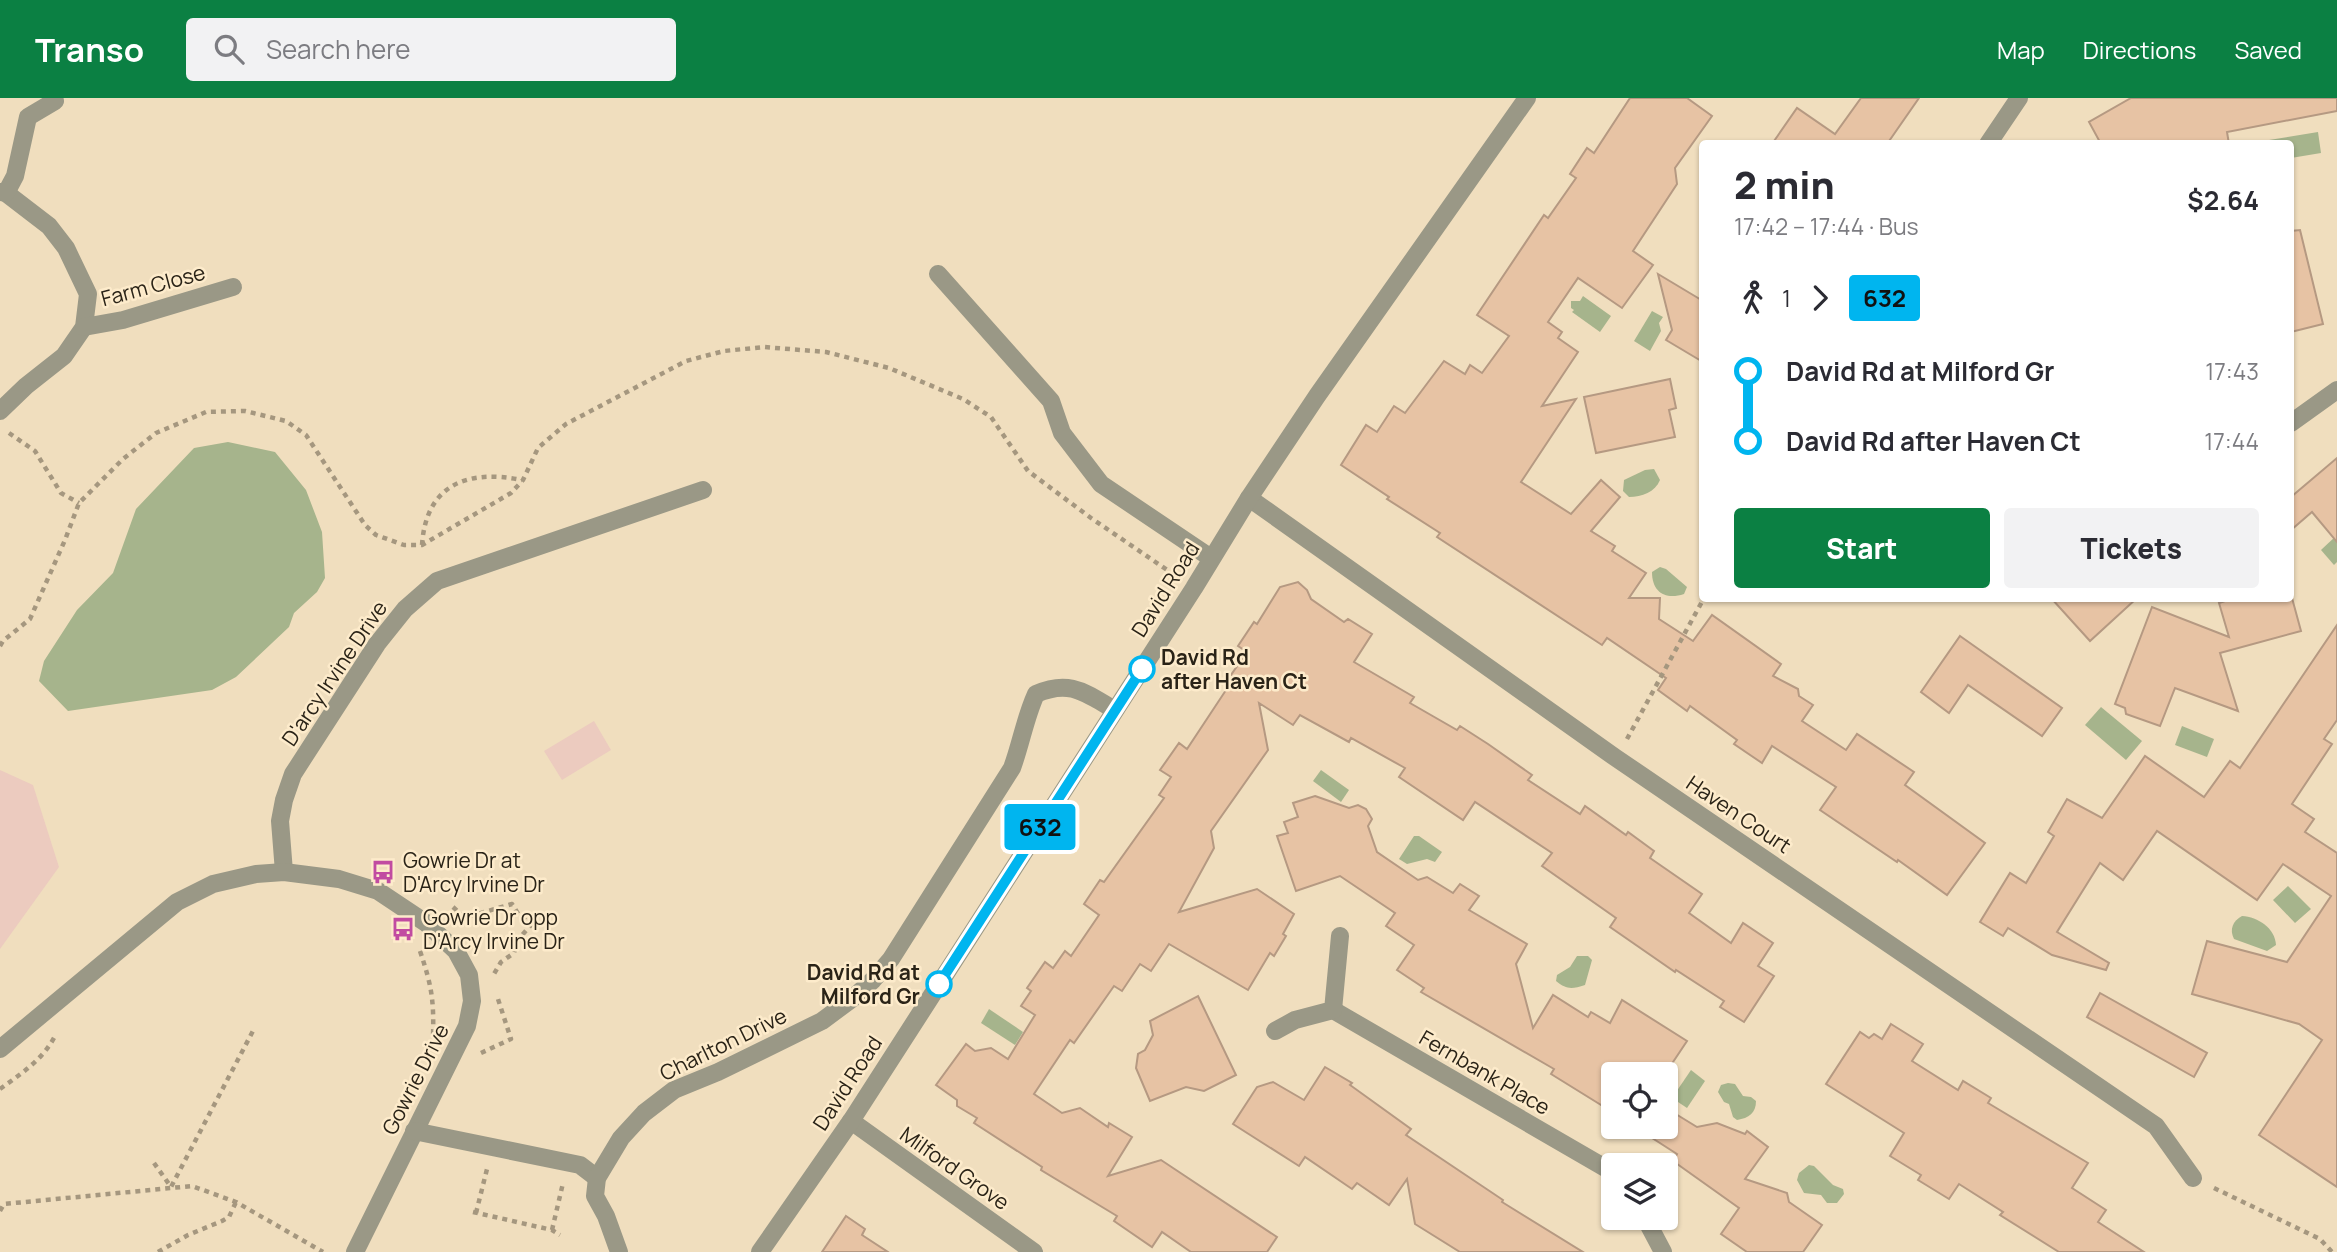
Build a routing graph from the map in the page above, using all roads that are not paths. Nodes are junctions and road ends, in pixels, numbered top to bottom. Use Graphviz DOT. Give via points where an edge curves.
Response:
graph roads {
  1 [pos="1527,98"];
  2 [pos="2019,98"];
  3 [pos="55,101"];
  4 [pos="1991,140"];
  5 [pos="3,192"];
  6 [pos="938,274"];
  7 [pos="233,287"];
  8 [pos="84,327"];
  9 [pos="2337,390"];
  10 [pos="0,411"];
  11 [pos="2294,421"];
  12 [pos="703,490"];
  13 [pos="1249,498"];
  14 [pos="1211,558"];
  15 [pos="1115,710"];
  16 [pos="284,872"];
  17 [pos="1340,936"];
  18 [pos="1333,1010"];
  19 [pos="1275,1031"];
  20 [pos="0,1049"];
  21 [pos="850,1121"];
  22 [pos="414,1131"];
  23 [pos="1601,1165"];
  24 [pos="597,1178"];
  25 [pos="2193,1178"];
  26 [pos="1651,1230"];
  27 [pos="355,1252"];
  28 [pos="619,1252"];
  29 [pos="761,1252"];
  30 [pos="1034,1252"];
  31 [pos="1663,1252"];
  1 -- 13 [label="street, David Road"];
  2 -- 4 [label="street"];
  3 -- 5 [label="street" via="28,117 15,176"];
  5 -- 8 [label="street" via="49,226 66,248 88,294"];
  6 -- 14 [label="street" via="1051,401 1062,433 1101,484"];
  7 -- 8 [label="street, Farm Close"];
  8 -- 10 [label="street" via="64,356"];
  9 -- 11 [label="street"];
  12 -- 16 [label="street, D'arcy Irvine Drive" via="437,581 405,609 377,644 293,775 280,821"];
  13 -- 14 [label="street, David Road"];
  13 -- 25 [label="street, Haven Court" via="1616,758 2156,1126"];
  14 -- 15 [label="street, David Road"];
  15 -- 21 [label="street, David Road"];
  15 -- 24 [label="street, Charlton Drive" via="1067,687 1051,687 1036,694 1012,768 873,981 822,1021 674,1090 621,1138"];
  16 -- 20 [label="street, Gowrie Drive" via="212,884 177,902"];
  16 -- 22 [label="street, Gowrie Drive" via="339,879 378,891 426,923 456,951 469,975 472,1001 467,1026"];
  17 -- 18 [label="street"];
  18 -- 19 [label="street" via="1295,1020"];
  18 -- 23 [label="street, Fernbank Place"];
  21 -- 29 [label="street, David Road"];
  21 -- 30 [label="street, Milford Grove"];
  22 -- 24 [label="street" via="580,1165"];
  22 -- 27 [label="street, Gowrie Drive"];
  24 -- 28 [label="street" via="595,1196"];
  26 -- 31 [label="street"];
}
